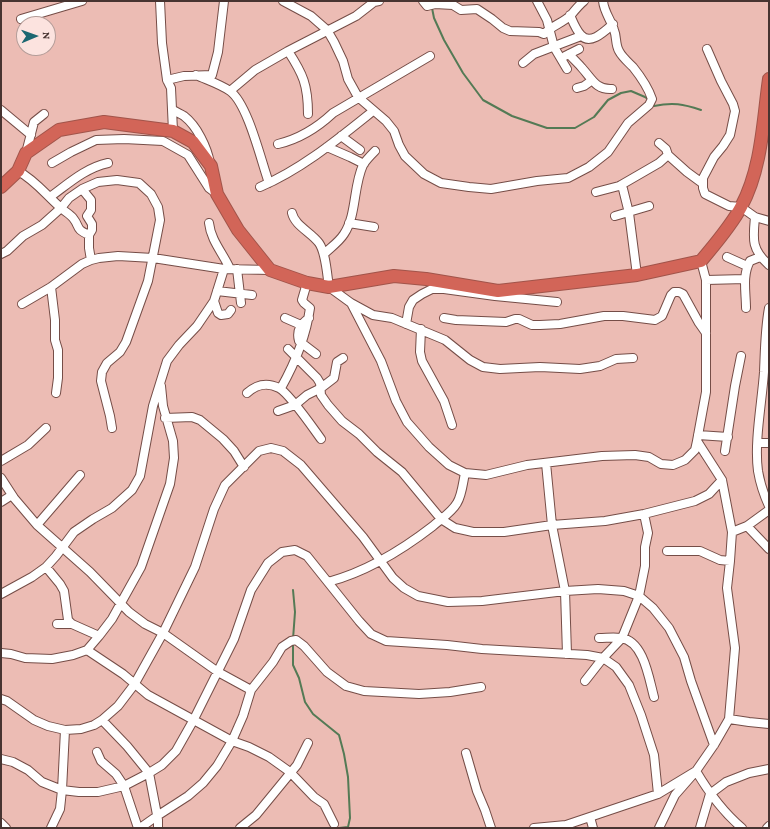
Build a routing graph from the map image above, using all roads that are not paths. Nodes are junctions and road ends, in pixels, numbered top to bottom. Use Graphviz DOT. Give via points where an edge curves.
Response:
graph roads {
  1 [pos="82,1"];
  2 [pos="160,1"];
  3 [pos="224,1"];
  4 [pos="284,1"];
  5 [pos="379,1"];
  6 [pos="537,1"];
  7 [pos="584,1"];
  8 [pos="603,1"];
  9 [pos="428,4"];
  10 [pos="31,16"];
  11 [pos="570,16"];
  12 [pos="613,24"];
  13 [pos="549,28"];
  14 [pos="327,30"];
  15 [pos="581,36"];
  16 [pos="554,47"];
  17 [pos="579,49"];
  18 [pos="707,50"];
  19 [pos="288,51"];
  20 [pos="430,56"];
  21 [pos="565,56"];
  22 [pos="523,63"];
  23 [pos="567,69"];
  24 [pos="196,75"];
  25 [pos="769,79"];
  26 [pos="167,80"];
  27 [pos="592,81"];
  28 [pos="577,88"];
  29 [pos="612,89"];
  30 [pos="230,91"];
  31 [pos="358,97"];
  32 [pos="1,110"];
  33 [pos="173,110"];
  34 [pos="373,111"];
  35 [pos="44,114"];
  36 [pos="308,114"];
  37 [pos="173,131"];
  38 [pos="31,135"];
  39 [pos="341,136"];
  40 [pos="659,143"];
  41 [pos="278,144"];
  42 [pos="327,147"];
  43 [pos="360,150"];
  44 [pos="375,151"];
  45 [pos="26,153"];
  46 [pos="668,154"];
  47 [pos="52,163"];
  48 [pos="108,163"];
  49 [pos="364,164"];
  50 [pos="211,166"];
  51 [pos="18,171"];
  52 [pos="269,183"];
  53 [pos="702,183"];
  54 [pos="621,185"];
  55 [pos="1,187"];
  56 [pos="260,187"];
  57 [pos="82,189"];
  58 [pos="596,192"];
  59 [pos="217,194"];
  60 [pos="50,197"];
  61 [pos="649,206"];
  62 [pos="741,207"];
  63 [pos="61,208"];
  64 [pos="292,213"];
  65 [pos="629,213"];
  66 [pos="615,216"];
  67 [pos="755,217"];
  68 [pos="769,221"];
  69 [pos="209,223"];
  70 [pos="349,223"];
  71 [pos="374,227"];
  72 [pos="89,235"];
  73 [pos="1,254"];
  74 [pos="324,254"];
  75 [pos="727,256"];
  76 [pos="760,257"];
  77 [pos="153,258"];
  78 [pos="91,260"];
  79 [pos="702,261"];
  80 [pos="769,265"];
  81 [pos="747,266"];
  82 [pos="230,269"];
  83 [pos="270,270"];
  84 [pos="637,275"];
  85 [pos="745,279"];
  86 [pos="706,280"];
  87 [pos="307,283"];
  88 [pos="51,287"];
  89 [pos="329,287"];
  90 [pos="217,291"];
  91 [pos="239,294"];
  92 [pos="252,295"];
  93 [pos="214,301"];
  94 [pos="557,302"];
  95 [pos="241,303"];
  96 [pos="351,303"];
  97 [pos="22,304"];
  98 [pos="746,308"];
  99 [pos="769,308"];
  100 [pos="231,310"];
  101 [pos="285,318"];
  102 [pos="309,318"];
  103 [pos="444,318"];
  104 [pos="406,324"];
  105 [pos="301,325"];
  106 [pos="421,329"];
  107 [pos="706,333"];
  108 [pos="302,343"];
  109 [pos="288,349"];
  110 [pos="316,354"];
  111 [pos="741,356"];
  112 [pos="296,358"];
  113 [pos="343,358"];
  114 [pos="633,358"];
  115 [pos="161,381"];
  116 [pos="281,388"];
  117 [pos="320,388"];
  118 [pos="56,392"];
  119 [pos="247,393"];
  120 [pos="295,404"];
  121 [pos="278,411"];
  122 [pos="165,418"];
  123 [pos="452,425"];
  124 [pos="46,428"];
  125 [pos="112,428"];
  126 [pos="698,438"];
  127 [pos="728,438"];
  128 [pos="321,439"];
  129 [pos="758,443"];
  130 [pos="769,443"];
  131 [pos="725,451"];
  132 [pos="1,461"];
  133 [pos="546,463"];
  134 [pos="244,467"];
  135 [pos="465,473"];
  136 [pos="80,475"];
  137 [pos="1,478"];
  138 [pos="722,480"];
  139 [pos="12,495"];
  140 [pos="1,502"];
  141 [pos="769,506"];
  142 [pos="769,510"];
  143 [pos="644,514"];
  144 [pos="441,519"];
  145 [pos="37,525"];
  146 [pos="552,525"];
  147 [pos="747,526"];
  148 [pos="732,532"];
  149 [pos="62,548"];
  150 [pos="769,548"];
  151 [pos="666,551"];
  152 [pos="380,561"];
  153 [pos="730,561"];
  154 [pos="46,567"];
  155 [pos="328,582"];
  156 [pos="565,591"];
  157 [pos="1,594"];
  158 [pos="639,596"];
  159 [pos="120,602"];
  160 [pos="57,624"];
  161 [pos="72,624"];
  162 [pos="163,633"];
  163 [pos="99,636"];
  164 [pos="599,638"];
  165 [pos="622,638"];
  166 [pos="87,650"];
  167 [pos="1,653"];
  168 [pos="566,654"];
  169 [pos="603,658"];
  170 [pos="218,672"];
  171 [pos="585,681"];
  172 [pos="134,685"];
  173 [pos="481,687"];
  174 [pos="251,690"];
  175 [pos="654,697"];
  176 [pos="1,699"];
  177 [pos="729,719"];
  178 [pos="102,720"];
  179 [pos="194,721"];
  180 [pos="769,724"];
  181 [pos="65,730"];
  182 [pos="232,741"];
  183 [pos="308,743"];
  184 [pos="714,745"];
  185 [pos="97,752"];
  186 [pos="466,753"];
  187 [pos="1,759"];
  188 [pos="769,769"];
  189 [pos="696,771"];
  190 [pos="290,772"];
  191 [pos="150,773"];
  192 [pos="124,786"];
  193 [pos="62,790"];
  194 [pos="658,794"];
  195 [pos="710,794"];
  196 [pos="157,816"];
  197 [pos="590,817"];
  198 [pos="1,823"];
  199 [pos="334,824"];
  200 [pos="769,826"];
  201 [pos="6,828"];
  202 [pos="51,828"];
  203 [pos="139,828"];
  204 [pos="158,828"];
  205 [pos="240,828"];
  206 [pos="491,828"];
  207 [pos="534,828"];
  208 [pos="593,828"];
  209 [pos="660,828"];
  210 [pos="700,828"];
  211 [pos="742,828"];
  212 [pos="767,828"];
  1 -- 10 [label="street"];
  2 -- 26 [label="street"];
  3 -- 24 [label="street" via="218,52 212,75"];
  4 -- 14 [label="street" via="311,16"];
  5 -- 14 [label="street"];
  6 -- 13 [label="street"];
  7 -- 11 [label="street"];
  8 -- 12 [label="street"];
  9 -- 13 [label="street" via="453,5 462,10 476,10 510,31 544,34"];
  11 -- 13 [label="street"];
  11 -- 15 [label="street"];
  12 -- 15 [label="street" via="594,38 587,39"];
  12 -- 34 [label="street" via="619,51 645,85 650,102 628,123 608,152 589,167 568,178 491,189 441,183 424,174 405,156 394,131 386,120"];
  13 -- 16 [label="street"];
  14 -- 19 [label="street"];
  14 -- 31 [label="street"];
  15 -- 16 [label="street"];
  16 -- 21 [label="street"];
  16 -- 22 [label="street" via="534,54"];
  17 -- 21 [label="street"];
  18 -- 53 [label="street" via="735,111 730,135 714,157"];
  19 -- 30 [label="street" via="255,70"];
  19 -- 36 [label="street" via="301,71 306,87"];
  20 -- 31 [label="street"];
  21 -- 23 [label="street"];
  21 -- 27 [label="street" via="582,68"];
  24 -- 26 [label="street"];
  24 -- 30 [label="street"];
  25 -- 62 [label="highway" via="758,158 753,179"];
  26 -- 33 [label="street" via="171,88"];
  27 -- 28 [label="street"];
  27 -- 29 [label="street" via="606,90"];
  30 -- 52 [label="street" via="248,118"];
  31 -- 34 [label="street"];
  31 -- 41 [label="street" via="301,136"];
  32 -- 38 [label="street"];
  33 -- 37 [label="street"];
  33 -- 50 [label="street" via="184,116 193,126 208,152"];
  34 -- 39 [label="street"];
  35 -- 38 [label="street" via="34,122"];
  37 -- 45 [label="highway" via="104,122 59,130"];
  37 -- 50 [label="highway" via="194,142"];
  38 -- 45 [label="street"];
  39 -- 42 [label="street"];
  39 -- 43 [label="street"];
  40 -- 46 [label="street"];
  42 -- 49 [label="street"];
  42 -- 52 [label="street"];
  44 -- 49 [label="street"];
  45 -- 51 [label="highway"];
  46 -- 53 [label="street"];
  46 -- 54 [label="street" via="659,163"];
  47 -- 59 [label="street" via="96,140 163,141 188,155 209,188"];
  48 -- 60 [label="street" via="79,175"];
  49 -- 70 [label="street" via="357,183 357,194"];
  50 -- 59 [label="highway"];
  51 -- 55 [label="highway"];
  51 -- 60 [label="street" via="28,176"];
  52 -- 56 [label="street"];
  53 -- 62 [label="street" via="706,194 729,206"];
  54 -- 58 [label="street"];
  54 -- 65 [label="street"];
  57 -- 63 [label="street" via="69,198"];
  57 -- 72 [label="street" via="91,200 87,216 92,224"];
  57 -- 77 [label="street" via="98,182 117,180 139,183 158,207 160,220"];
  59 -- 83 [label="highway" via="238,230"];
  60 -- 63 [label="street"];
  61 -- 65 [label="street"];
  62 -- 67 [label="street"];
  62 -- 79 [label="highway"];
  63 -- 72 [label="street" via="72,218 80,231"];
  63 -- 73 [label="street"];
  64 -- 74 [label="street" via="294,219 320,244"];
  65 -- 66 [label="street"];
  65 -- 84 [label="street"];
  67 -- 68 [label="street"];
  67 -- 76 [label="street" via="753,235"];
  69 -- 82 [label="street" via="213,240"];
  70 -- 71 [label="street"];
  70 -- 74 [label="street" via="344,234"];
  72 -- 78 [label="street"];
  74 -- 89 [label="street"];
  75 -- 81 [label="street"];
  76 -- 80 [label="street"];
  76 -- 81 [label="street" via="750,261"];
  77 -- 78 [label="street" via="118,256"];
  77 -- 82 [label="street"];
  77 -- 125 [label="street" via="148,281 126,342 120,352 106,363 102,372 101,381"];
  78 -- 88 [label="street"];
  79 -- 84 [label="highway"];
  79 -- 86 [label="street"];
  81 -- 85 [label="street"];
  82 -- 83 [label="street"];
  82 -- 90 [label="street"];
  82 -- 91 [label="street"];
  83 -- 87 [label="highway"];
  84 -- 89 [label="highway" via="498,291 426,278 394,276"];
  85 -- 86 [label="street"];
  85 -- 98 [label="street"];
  86 -- 107 [label="street"];
  87 -- 89 [label="highway"];
  87 -- 102 [label="street" via="302,300 310,308"];
  88 -- 97 [label="street"];
  88 -- 118 [label="street" via="58,350"];
  89 -- 96 [label="street"];
  90 -- 91 [label="street"];
  90 -- 93 [label="street"];
  91 -- 92 [label="street"];
  91 -- 95 [label="street"];
  93 -- 100 [label="street" via="221,315 228,314"];
  93 -- 115 [label="street" via="167,361"];
  94 -- 104 [label="street" via="432,289 413,300"];
  96 -- 104 [label="street" via="373,315 392,318"];
  96 -- 135 [label="street" via="408,422 429,447 449,465"];
  99 -- 129 [label="street" via="765,328"];
  101 -- 105 [label="street"];
  102 -- 105 [label="street"];
  102 -- 108 [label="street"];
  103 -- 107 [label="street" via="506,322 519,319 540,326 604,316 655,320 662,316 671,295 679,292"];
  104 -- 106 [label="street"];
  105 -- 108 [label="street" via="298,341"];
  106 -- 114 [label="street" via="445,340 470,360 483,366 500,369 580,369 600,366 616,359"];
  106 -- 123 [label="street" via="422,361 444,401"];
  107 -- 126 [label="street" via="706,392"];
  108 -- 110 [label="street"];
  108 -- 112 [label="street"];
  109 -- 112 [label="street"];
  111 -- 127 [label="street"];
  112 -- 116 [label="street"];
  112 -- 117 [label="street" via="317,378"];
  113 -- 117 [label="street" via="336,362 334,378"];
  115 -- 122 [label="street"];
  115 -- 149 [label="street" via="153,406 140,476 132,490 112,508 74,532"];
  116 -- 119 [label="street" via="259,385"];
  116 -- 120 [label="street"];
  117 -- 120 [label="street"];
  117 -- 144 [label="street" via="321,395 342,421 402,472"];
  120 -- 121 [label="street"];
  120 -- 128 [label="street"];
  122 -- 134 [label="street" via="192,417 200,420 223,439"];
  122 -- 159 [label="street" via="173,442 174,458 170,484 141,567"];
  124 -- 132 [label="street" via="28,445"];
  126 -- 127 [label="street"];
  126 -- 133 [label="street" via="695,450 685,460 673,465 661,464 649,457 635,455"];
  126 -- 138 [label="street"];
  127 -- 131 [label="street"];
  129 -- 130 [label="street"];
  129 -- 141 [label="street" via="758,470"];
  133 -- 135 [label="street" via="486,475"];
  133 -- 146 [label="street"];
  134 -- 152 [label="street" via="259,451 271,448 283,451 301,465 363,537"];
  134 -- 162 [label="street" via="222,491 195,567"];
  135 -- 144 [label="street" via="458,502"];
  136 -- 145 [label="street"];
  137 -- 139 [label="street"];
  138 -- 143 [label="street" via="709,494 696,501"];
  138 -- 148 [label="street"];
  139 -- 140 [label="street"];
  139 -- 145 [label="street"];
  142 -- 147 [label="street"];
  143 -- 146 [label="street" via="605,521"];
  143 -- 158 [label="street" via="648,533"];
  144 -- 146 [label="street" via="455,528 473,532 504,532"];
  144 -- 152 [label="street"];
  145 -- 149 [label="street"];
  146 -- 156 [label="street"];
  147 -- 148 [label="street"];
  147 -- 150 [label="street"];
  148 -- 153 [label="street"];
  149 -- 154 [label="street"];
  149 -- 159 [label="street"];
  151 -- 153 [label="street" via="700,551 720,560"];
  152 -- 155 [label="street"];
  152 -- 156 [label="street" via="404,588 418,596 448,602 482,602"];
  153 -- 177 [label="street" via="726,588 735,648"];
  154 -- 157 [label="street"];
  154 -- 161 [label="street" via="64,591 68,620"];
  155 -- 168 [label="street" via="359,622 371,634 386,641"];
  155 -- 170 [label="street" via="308,556 295,550 282,552 268,564 251,590 234,639"];
  156 -- 158 [label="street" via="598,589 624,591"];
  156 -- 168 [label="street"];
  158 -- 165 [label="street"];
  158 -- 184 [label="street" via="653,608 669,628 684,657"];
  159 -- 162 [label="street" via="145,624"];
  159 -- 163 [label="street" via="112,619"];
  160 -- 161 [label="street"];
  161 -- 163 [label="street"];
  162 -- 170 [label="street"];
  162 -- 172 [label="street"];
  163 -- 166 [label="street"];
  164 -- 165 [label="street"];
  165 -- 169 [label="street"];
  165 -- 175 [label="street" via="632,644 643,657"];
  166 -- 167 [label="street" via="52,658 25,658"];
  166 -- 172 [label="street" via="123,674"];
  168 -- 169 [label="street"];
  169 -- 171 [label="street"];
  169 -- 194 [label="street" via="616,667 629,685 654,755"];
  170 -- 174 [label="street"];
  170 -- 179 [label="street"];
  172 -- 178 [label="street" via="118,706"];
  172 -- 179 [label="street"];
  173 -- 174 [label="street" via="419,694 364,691 346,686 327,672 304,646 294,640 282,647"];
  174 -- 182 [label="street"];
  176 -- 181 [label="street" via="7,700 34,720"];
  177 -- 180 [label="street"];
  177 -- 184 [label="street"];
  178 -- 181 [label="street" via="81,729"];
  178 -- 191 [label="street"];
  179 -- 182 [label="street"];
  179 -- 191 [label="street" via="176,750"];
  181 -- 193 [label="street"];
  182 -- 190 [label="street" via="269,757"];
  182 -- 196 [label="street" via="203,783"];
  183 -- 190 [label="street" via="297,765"];
  184 -- 189 [label="street"];
  185 -- 192 [label="street" via="101,761 116,774"];
  186 -- 206 [label="street"];
  187 -- 193 [label="street" via="13,762 42,782"];
  188 -- 195 [label="street" via="726,782"];
  189 -- 194 [label="street"];
  189 -- 195 [label="street"];
  189 -- 209 [label="street" via="675,794"];
  190 -- 199 [label="street" via="324,804"];
  190 -- 205 [label="street" via="256,815"];
  191 -- 192 [label="street"];
  191 -- 196 [label="street"];
  192 -- 193 [label="street" via="98,792"];
  192 -- 203 [label="street"];
  193 -- 202 [label="street" via="60,809"];
  194 -- 197 [label="street"];
  195 -- 210 [label="street"];
  195 -- 211 [label="street" via="726,814"];
  196 -- 203 [label="street"];
  196 -- 204 [label="street"];
  197 -- 207 [label="street" via="566,825"];
  197 -- 208 [label="street"];
  198 -- 201 [label="street"];
  200 -- 212 [label="street"];
}
